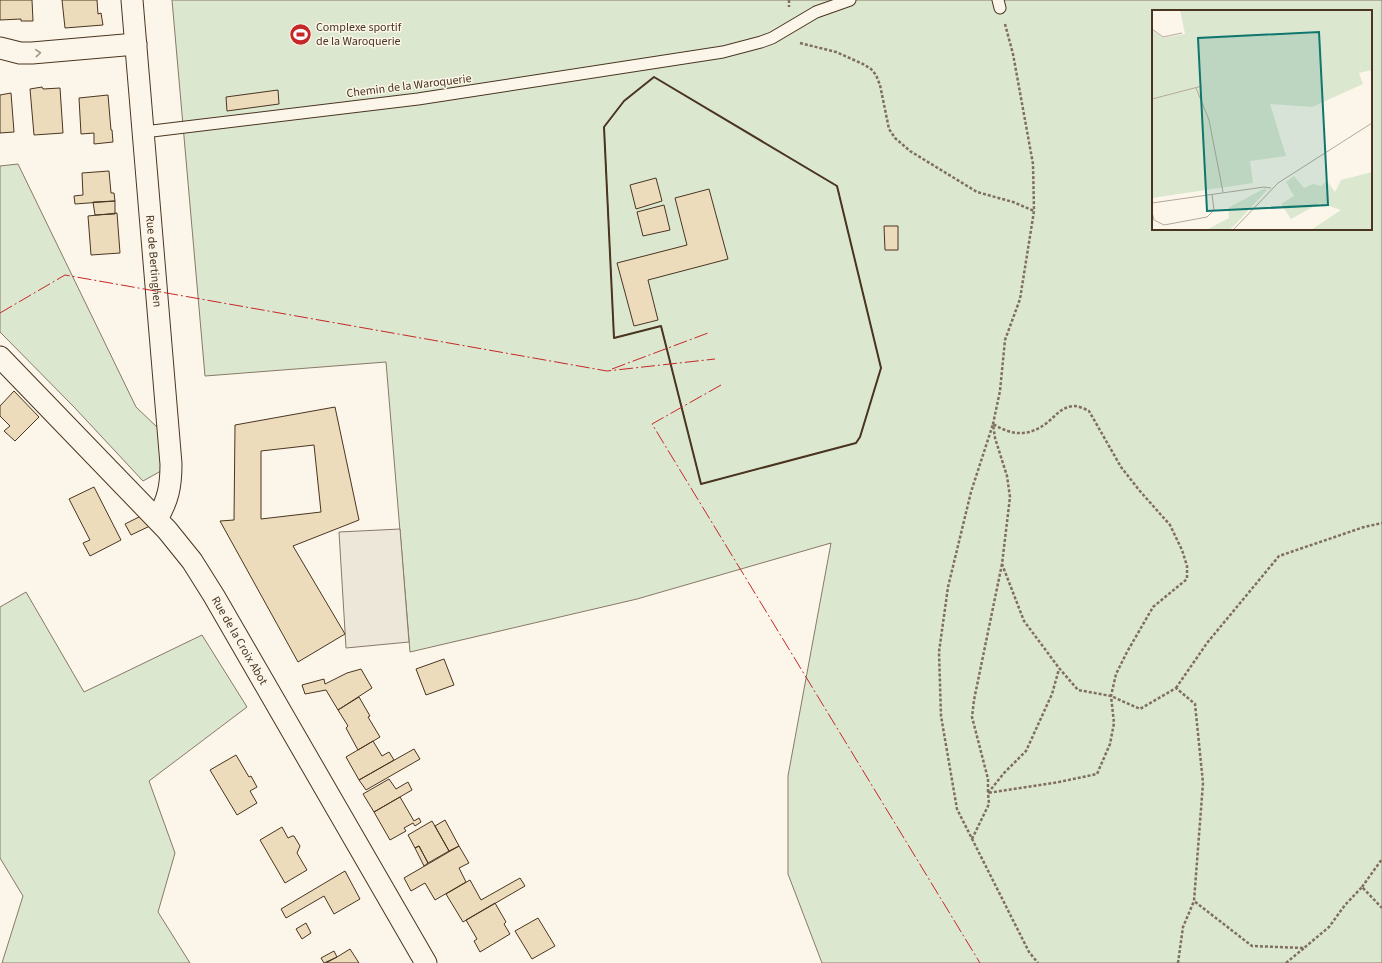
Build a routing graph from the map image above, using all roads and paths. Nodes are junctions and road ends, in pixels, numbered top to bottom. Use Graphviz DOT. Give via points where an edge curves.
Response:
graph roads {
  1 [pos="132,0"];
  2 [pos="850,0"];
  3 [pos="999,4"];
  4 [pos="772,38"];
  5 [pos="136,44"];
  6 [pos="0,48"];
  7 [pos="144,132"];
  8 [pos="1034,211"];
  9 [pos="0,357"];
  10 [pos="993,424"];
  11 [pos="157,519"];
  12 [pos="1382,523"];
  13 [pos="1002,564"];
  14 [pos="1059,668"];
  15 [pos="1176,688"];
  16 [pos="1111,696"];
  17 [pos="988,793"];
  18 [pos="972,839"];
  19 [pos="1382,859"];
  20 [pos="1362,887"];
  21 [pos="1194,901"];
  22 [pos="1382,908"];
  23 [pos="1304,948"];
  24 [pos="426,963"];
  25 [pos="1038,963"];
  26 [pos="1178,963"];
  27 [pos="1286,963"];
  1 -- 5 [label="street, Rue de Bertinghen"];
  2 -- 4 [label="lane, Chemin de la Waroquerie" via="816,12"];
  3 -- 8 [label="path" via="1013,54 1033,164"];
  4 -- 7 [label="lane, Chemin de la Waroquerie" via="723,52 418,100"];
  4 -- 8 [label="path" via="836,52 864,64 876,75 889,129 901,144 977,192"];
  6 -- 5 [label="street, one-way" via="32,54"];
  5 -- 7 [label="street, Rue de Bertinghen"];
  7 -- 11 [label="street, Rue de Bertinghen" via="171,464 171,485 167,502"];
  8 -- 10 [label="path" via="1020,299 1005,340 1000,391"];
  9 -- 11 [label="street, Rue de la Croix Abot"];
  10 -- 13 [label="path" via="1010,497"];
  10 -- 16 [label="path" via="1005,431 1020,434 1037,429 1060,410 1075,406 1089,411 1121,467 1170,525 1182,550 1188,579 1153,607 1116,674"];
  10 -- 18 [label="path" via="971,492 951,573 939,652 941,716 951,778 957,809"];
  11 -- 24 [label="street, Rue de la Croix Abot" via="199,570"];
  12 -- 15 [label="path" via="1279,556 1207,643"];
  13 -- 14 [label="path" via="1024,621"];
  13 -- 17 [label="path" via="972,717 988,778"];
  14 -- 16 [label="path" via="1078,690"];
  14 -- 17 [label="path" via="1052,694 1026,751"];
  15 -- 16 [label="path" via="1140,709"];
  15 -- 21 [label="path" via="1195,704 1203,783"];
  16 -- 17 [label="path" via="1114,723 1110,744 1097,774"];
  17 -- 18 [label="path" via="989,804"];
  18 -- 25 [label="path" via="1029,952"];
  19 -- 20 [label="path"];
  20 -- 22 [label="path"];
  20 -- 23 [label="path" via="1329,927"];
  21 -- 23 [label="path" via="1252,946"];
  21 -- 26 [label="path" via="1182,927"];
  23 -- 27 [label="path"];
}
